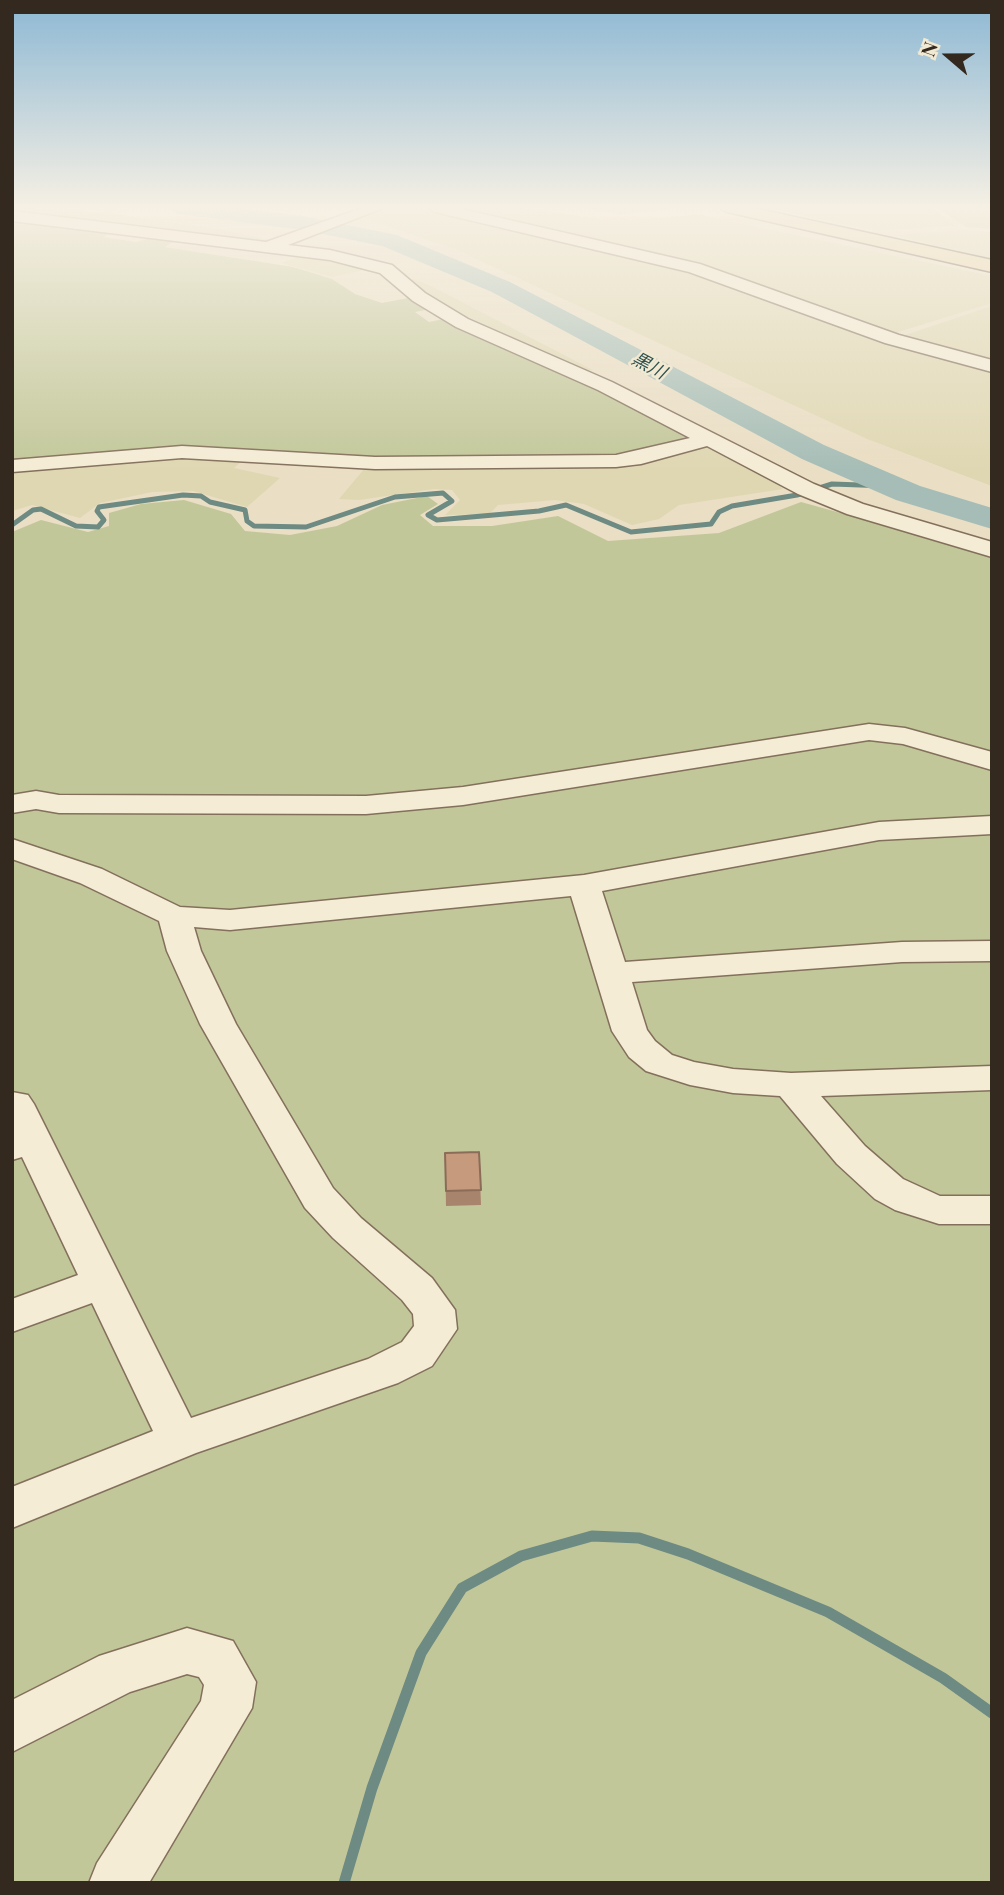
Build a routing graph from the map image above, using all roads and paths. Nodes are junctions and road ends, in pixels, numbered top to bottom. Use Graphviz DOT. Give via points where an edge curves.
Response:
graph roads {
  1 [pos="417,295"];
  2 [pos="771,295"];
  3 [pos="992,366"];
  4 [pos="710,439"];
  5 [pos="12,466"];
  6 [pos="992,550"];
  7 [pos="992,761"];
  8 [pos="12,804"];
  9 [pos="992,825"];
  10 [pos="12,848"];
  11 [pos="584,885"];
  12 [pos="174,916"];
  13 [pos="992,951"];
  14 [pos="610,973"];
  15 [pos="992,1078"];
  16 [pos="791,1085"];
  17 [pos="15,1104"];
  18 [pos="22,1143"];
  19 [pos="992,1210"];
  20 [pos="104,1282"];
  21 [pos="12,1316"];
  22 [pos="180,1440"];
  23 [pos="12,1508"];
  24 [pos="12,1727"];
  25 [pos="117,1883"];
  1 -- 4 [label="street" via="462,323 606,386"];
  2 -- 3 [label="street" via="892,339"];
  4 -- 5 [label="street" via="616,461 375,463 182,452"];
  4 -- 6 [label="street" via="806,489"];
  7 -- 8 [label="lane" via="905,736 869,732 463,796 366,805 59,804 36,800"];
  9 -- 11 [label="street" via="879,831"];
  10 -- 12 [label="street" via="91,876"];
  11 -- 12 [label="street" via="230,920"];
  11 -- 14 [label="street"];
  12 -- 22 [label="street" via="184,951 218,1024 318,1198 417,1289 435,1310 436,1329 417,1354 383,1371"];
  13 -- 14 [label="street" via="902,952"];
  14 -- 16 [label="street" via="630,1031 659,1063 733,1081"];
  15 -- 16 [label="street"];
  16 -- 19 [label="street" via="851,1154 889,1189 939,1210"];
  17 -- 18 [label="street"];
  18 -- 20 [label="street"];
  20 -- 21 [label="street"];
  20 -- 22 [label="street"];
  22 -- 23 [label="street"];
  24 -- 25 [label="street" via="117,1673 187,1651 215,1657 230,1682 226,1708"];
}
